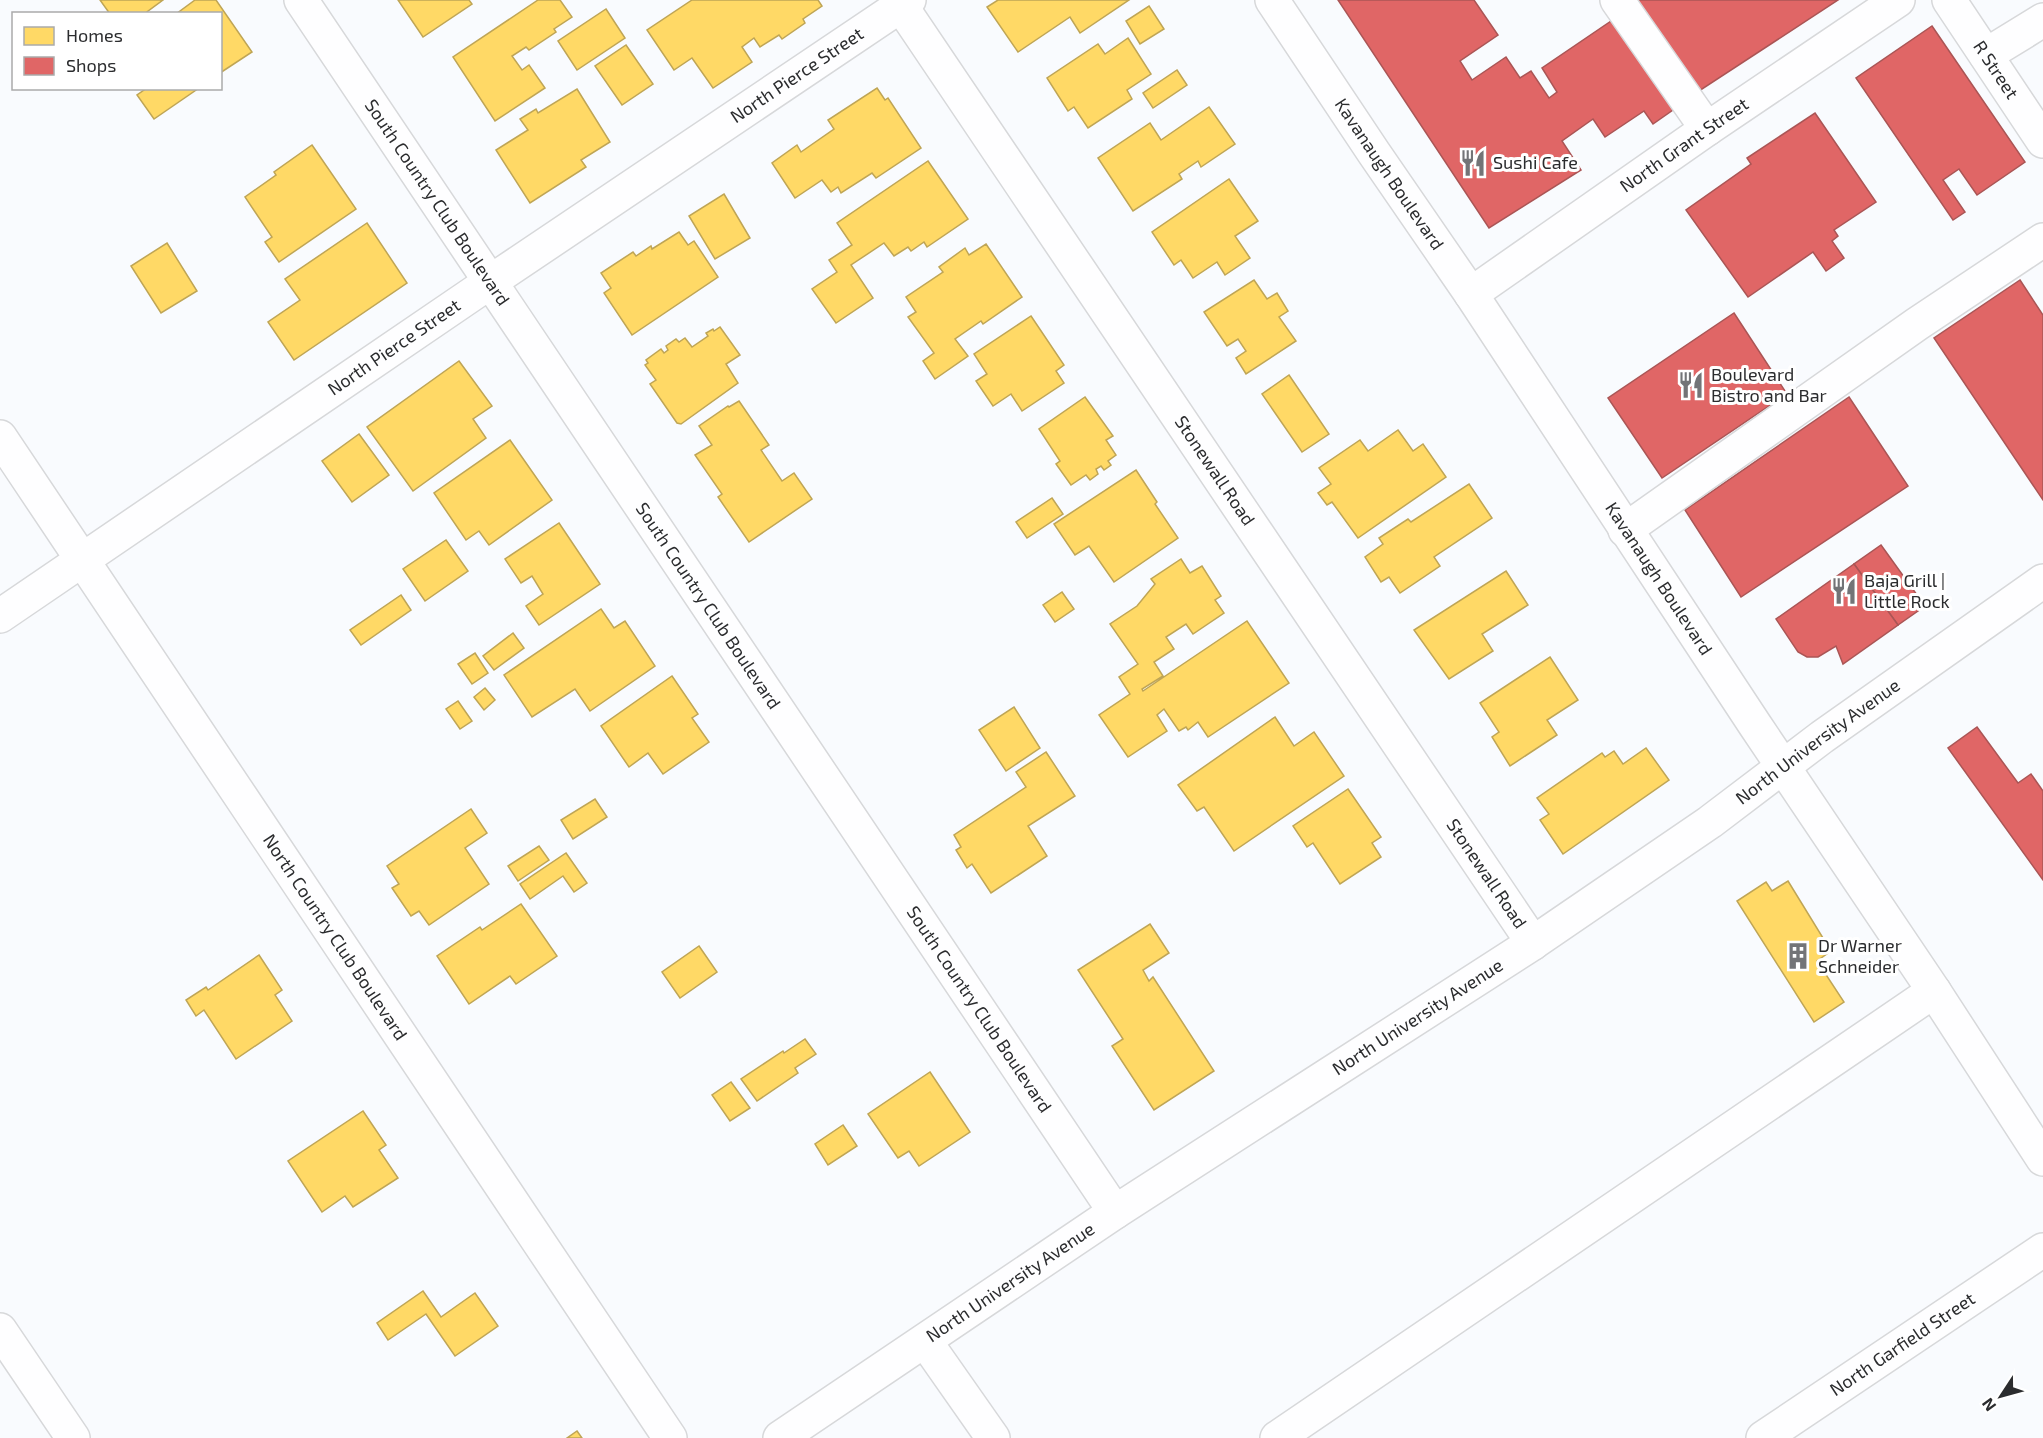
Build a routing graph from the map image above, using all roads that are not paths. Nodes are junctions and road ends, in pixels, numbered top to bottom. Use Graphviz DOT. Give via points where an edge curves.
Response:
graph roads {
  1 [pos="301,0"];
  2 [pos="1272,0"];
  3 [pos="1617,0"];
  4 [pos="1898,0"];
  5 [pos="1949,0"];
  6 [pos="902,2"];
  7 [pos="2043,20"];
  8 [pos="1986,55"];
  9 [pos="1707,129"];
  10 [pos="2043,139"];
  11 [pos="2043,240"];
  12 [pos="490,282"];
  13 [pos="1471,294"];
  14 [pos="0,437"];
  15 [pos="1625,530"];
  16 [pos="81,560"];
  17 [pos="2043,581"];
  18 [pos="0,616"];
  19 [pos="1783,765"];
  20 [pos="1533,943"];
  21 [pos="1934,991"];
  22 [pos="2043,1159"];
  23 [pos="1115,1212"];
  24 [pos="2043,1250"];
  25 [pos="0,1329"];
  26 [pos="925,1341"];
  27 [pos="73,1438"];
  28 [pos="670,1438"];
  29 [pos="780,1438"];
  30 [pos="993,1438"];
  31 [pos="1277,1438"];
  32 [pos="1763,1438"];
  1 -- 12 [label="street, South Country Club Boulevard"];
  2 -- 13 [label="street, Kavanaugh Boulevard"];
  3 -- 9 [label="street"];
  4 -- 9 [label="street, North Grant Street"];
  5 -- 8 [label="street, R Street"];
  6 -- 12 [label="street, North Pierce Street"];
  6 -- 20 [label="street, Stonewall Road"];
  7 -- 8 [label="street"];
  8 -- 10 [label="street, R Street"];
  9 -- 13 [label="street, North Grant Street"];
  11 -- 15 [label="street"];
  12 -- 16 [label="street, North Pierce Street"];
  12 -- 23 [label="street, South Country Club Boulevard"];
  13 -- 15 [label="street, Kavanaugh Boulevard"];
  14 -- 16 [label="street, North Country Club Boulevard"];
  15 -- 19 [label="street, Kavanaugh Boulevard"];
  16 -- 18 [label="street, North Pierce Street"];
  16 -- 28 [label="street, North Country Club Boulevard"];
  17 -- 19 [label="street, North University Avenue"];
  19 -- 20 [label="street, North University Avenue" via="1710,822"];
  19 -- 21 [label="street, Kavanaugh Boulevard"];
  20 -- 23 [label="street, North University Avenue"];
  21 -- 22 [label="street, Kavanaugh Boulevard"];
  21 -- 31 [label="street"];
  23 -- 26 [label="street, North University Avenue"];
  24 -- 32 [label="street, North Garfield Street"];
  25 -- 27 [label="street"];
  26 -- 29 [label="street, North University Avenue"];
  26 -- 30 [label="street"];
}
